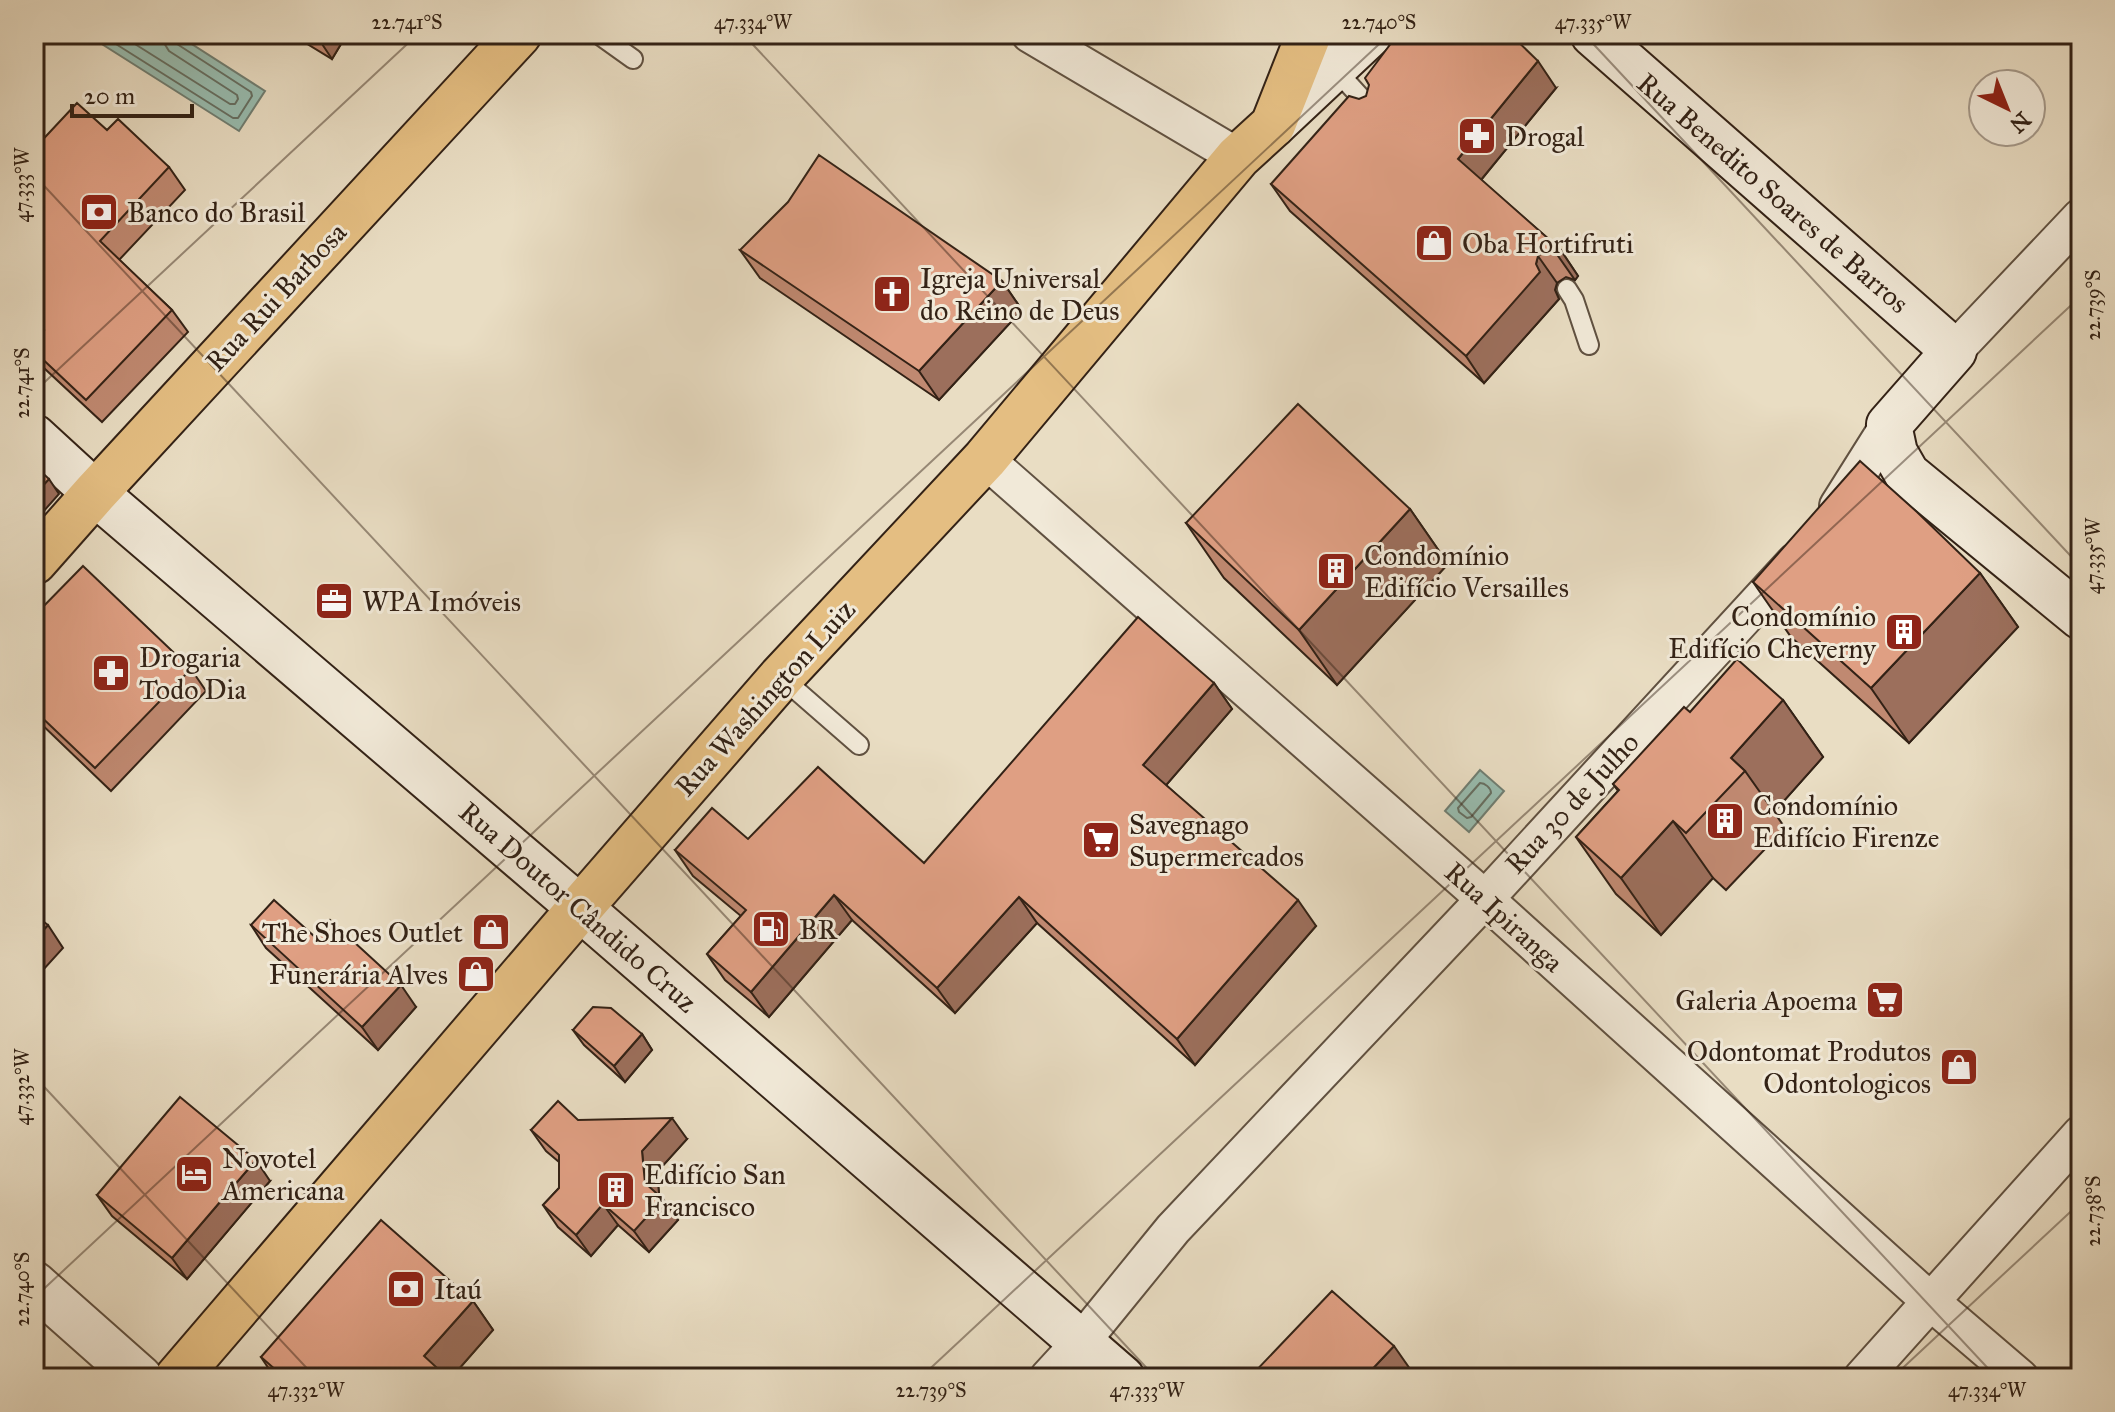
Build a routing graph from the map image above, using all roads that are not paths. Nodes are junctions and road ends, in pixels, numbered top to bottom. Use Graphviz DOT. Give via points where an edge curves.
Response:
graph roads {
  1 [pos="519,34"];
  2 [pos="598,34"];
  3 [pos="1030,34"];
  4 [pos="1370,34"];
  5 [pos="1593,34"];
  6 [pos="1322,51"];
  7 [pos="633,59"];
  8 [pos="1376,114"];
  9 [pos="1238,157"];
  10 [pos="2081,217"];
  11 [pos="1567,289"];
  12 [pos="1589,345"];
  13 [pos="1954,351"];
  14 [pos="1889,425"];
  15 [pos="34,437"];
  16 [pos="985,459"];
  17 [pos="95,493"];
  18 [pos="34,562"];
  19 [pos="2081,617"];
  20 [pos="781,677"];
  21 [pos="859,745"];
  22 [pos="1485,899"];
  23 [pos="580,908"];
  24 [pos="2081,1134"];
  25 [pos="34,1284"];
  26 [pos="1930,1301"];
  27 [pos="1081,1342"];
  28 [pos="140,1378"];
  29 [pos="177,1378"];
  30 [pos="1048,1378"];
  31 [pos="1122,1378"];
  32 [pos="1862,1378"];
  33 [pos="2020,1378"];
  1 -- 17 [label="main road, Rua Rui Barbosa"];
  2 -- 7 [label="lane"];
  3 -- 9 [label="street"];
  4 -- 6 [label="main road"];
  5 -- 13 [label="main road, Rua Benedito Soares de Barros"];
  6 -- 8 [label="lane"];
  6 -- 9 [label="main road, Rua Washington Luiz" via="1273,125"];
  9 -- 16 [label="main road, Rua Washington Luiz"];
  10 -- 13 [label="street, Rua 30 de Julho"];
  11 -- 12 [label="lane"];
  13 -- 14 [label="main road, Rua 30 de Julho"];
  14 -- 19 [label="main road" via="1895,453 1907,474"];
  14 -- 22 [label="street, Rua 30 de Julho" via="1820,534"];
  15 -- 17 [label="main road, Rua Doutor Cândido Cruz"];
  16 -- 20 [label="main road, Rua Washington Luiz"];
  16 -- 22 [label="street, Rua Ipiranga"];
  17 -- 18 [label="main road, Rua Rui Barbosa"];
  17 -- 23 [label="main road, Rua Doutor Cândido Cruz"];
  20 -- 21 [label="lane"];
  20 -- 23 [label="main road, Rua Washington Luiz"];
  22 -- 26 [label="street, Rua Ipiranga"];
  22 -- 27 [label="street, Rua 30 de Julho" via="1173,1229"];
  23 -- 27 [label="main road, Rua Doutor Cândido Cruz"];
  23 -- 29 [label="main road, Rua Washington Luiz"];
  24 -- 26 [label="street"];
  25 -- 28 [label="main road"];
  26 -- 32 [label="street"];
  26 -- 33 [label="street, Rua Ipiranga"];
  27 -- 30 [label="street, Rua 30 de Julho"];
  27 -- 31 [label="main road, Rua Doutor Cândido Cruz"];
}
